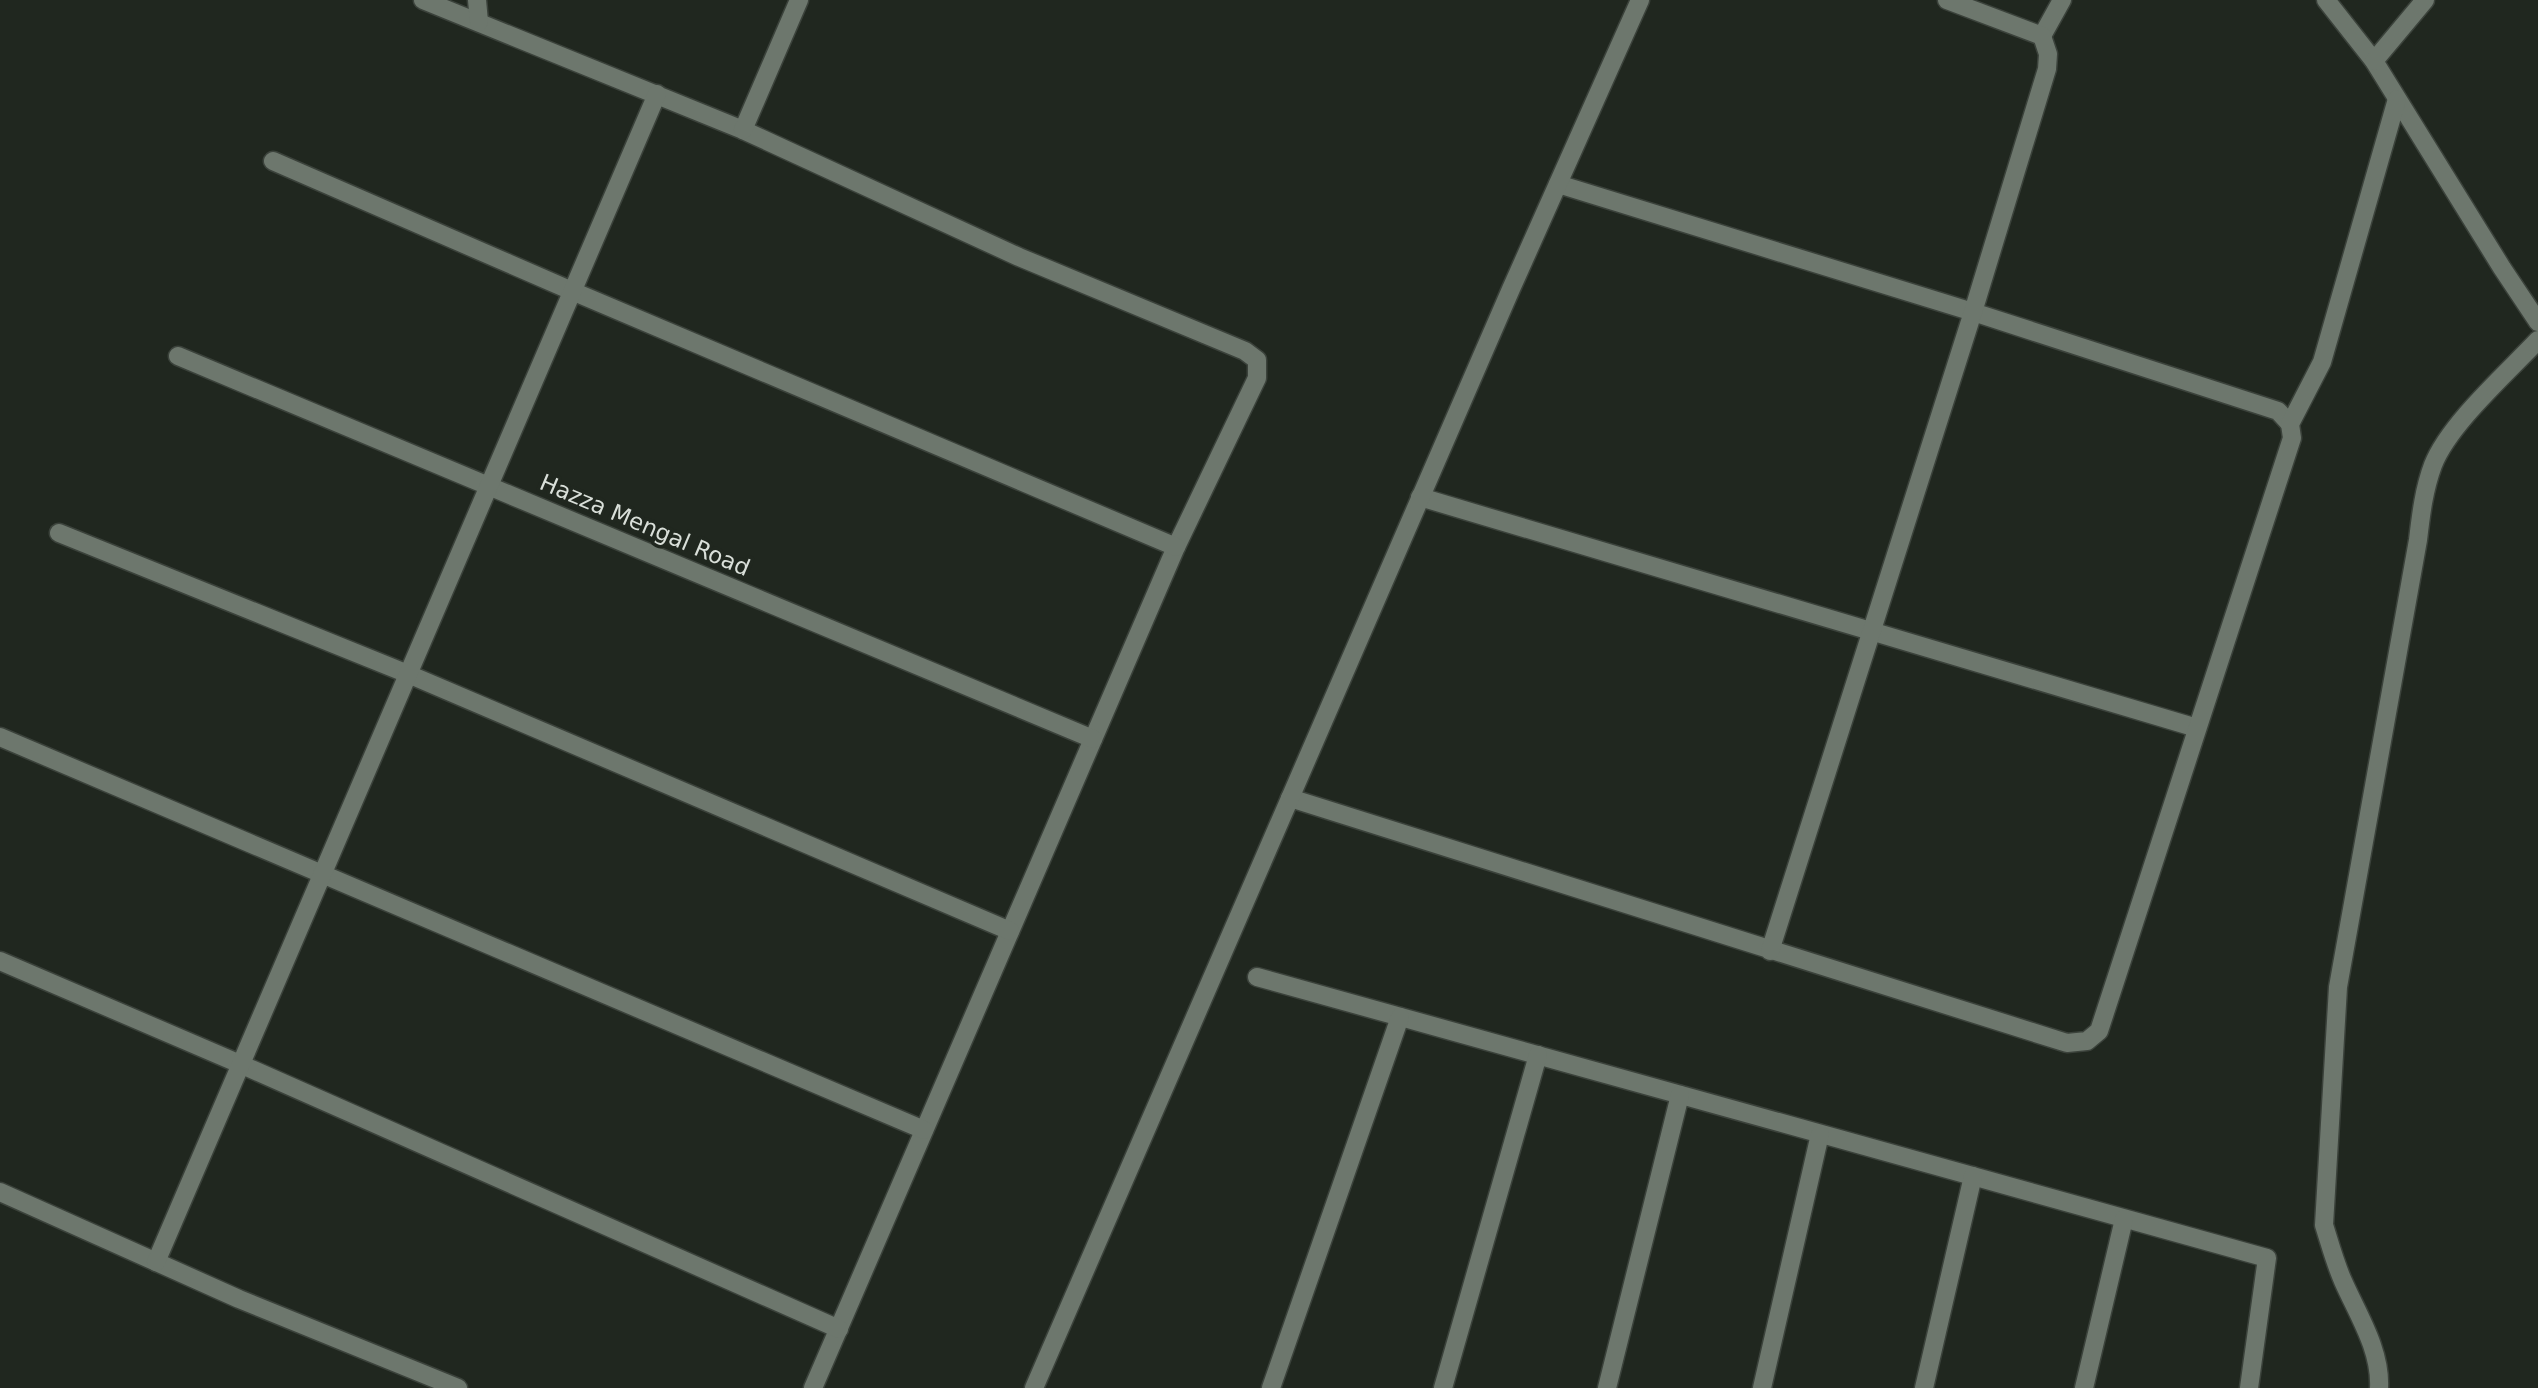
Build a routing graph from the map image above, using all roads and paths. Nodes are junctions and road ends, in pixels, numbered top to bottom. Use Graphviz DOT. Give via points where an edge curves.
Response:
graph roads {
  1 [pos="423,0"];
  2 [pos="477,0"];
  3 [pos="799,0"];
  4 [pos="1640,0"];
  5 [pos="1947,0"];
  6 [pos="2062,0"];
  7 [pos="2326,0"];
  8 [pos="2425,0"];
  9 [pos="479,22"];
  10 [pos="2042,36"];
  11 [pos="2374,61"];
  12 [pos="657,94"];
  13 [pos="2397,99"];
  14 [pos="743,130"];
  15 [pos="273,161"];
  16 [pos="1558,184"];
  17 [pos="572,291"];
  18 [pos="1973,312"];
  19 [pos="2538,322"];
  20 [pos="2538,340"];
  21 [pos="178,356"];
  22 [pos="2290,424"];
  23 [pos="489,486"];
  24 [pos="1420,497"];
  25 [pos="59,533"];
  26 [pos="1176,547"];
  27 [pos="1872,630"];
  28 [pos="408,674"];
  29 [pos="2197,728"];
  30 [pos="0,737"];
  31 [pos="1094,739"];
  32 [pos="1290,798"];
  33 [pos="323,873"];
  34 [pos="1010,931"];
  35 [pos="1770,951"];
  36 [pos="0,961"];
  37 [pos="1257,977"];
  38 [pos="1400,1017"];
  39 [pos="1538,1055"];
  40 [pos="240,1064"];
  41 [pos="1680,1095"];
  42 [pos="924,1130"];
  43 [pos="1820,1134"];
  44 [pos="1973,1176"];
  45 [pos="0,1192"];
  46 [pos="2124,1219"];
  47 [pos="156,1262"];
  48 [pos="839,1329"];
  49 [pos="458,1388"];
  50 [pos="813,1388"];
  51 [pos="1034,1388"];
  52 [pos="1271,1388"];
  53 [pos="1443,1388"];
  54 [pos="1607,1388"];
  55 [pos="1762,1388"];
  56 [pos="1924,1388"];
  57 [pos="2084,1388"];
  58 [pos="2249,1388"];
  59 [pos="2379,1388"];
  1 -- 9 [label="street"];
  2 -- 9 [label="street"];
  3 -- 14 [label="street"];
  4 -- 16 [label="street"];
  5 -- 10 [label="street"];
  6 -- 10 [label="street"];
  7 -- 11 [label="street"];
  8 -- 11 [label="street"];
  9 -- 12 [label="street"];
  10 -- 18 [label="street" via="2047,69"];
  11 -- 13 [label="street"];
  12 -- 14 [label="street"];
  12 -- 17 [label="street"];
  13 -- 19 [label="street"];
  13 -- 22 [label="street" via="2322,362"];
  14 -- 26 [label="street" via="1257,360 1257,377"];
  15 -- 17 [label="street"];
  16 -- 18 [label="street"];
  16 -- 24 [label="street"];
  17 -- 23 [label="street"];
  17 -- 26 [label="street"];
  18 -- 22 [label="street" via="2278,411"];
  18 -- 27 [label="street"];
  20 -- 59 [label="street" via="2453,430 2434,464 2421,507 2338,987 2324,1225 2333,1257 2373,1347 2380,1370"];
  21 -- 23 [label="street, Hazza Mengal Road"];
  22 -- 29 [label="street" via="2292,438"];
  23 -- 28 [label="street"];
  23 -- 31 [label="street, Hazza Mengal Road"];
  24 -- 27 [label="street"];
  24 -- 32 [label="street"];
  25 -- 28 [label="street"];
  26 -- 31 [label="street"];
  27 -- 29 [label="street"];
  27 -- 35 [label="street"];
  28 -- 33 [label="street"];
  28 -- 34 [label="street"];
  29 -- 35 [label="street" via="2099,1031 2087,1041 2067,1043"];
  30 -- 33 [label="street"];
  31 -- 34 [label="street"];
  32 -- 35 [label="street"];
  32 -- 51 [label="street"];
  33 -- 40 [label="street"];
  33 -- 42 [label="street"];
  34 -- 42 [label="street"];
  36 -- 40 [label="street"];
  37 -- 38 [label="street"];
  38 -- 39 [label="street"];
  38 -- 52 [label="street"];
  39 -- 41 [label="street"];
  39 -- 53 [label="street"];
  40 -- 47 [label="street"];
  40 -- 48 [label="street"];
  41 -- 43 [label="street"];
  41 -- 54 [label="street"];
  42 -- 48 [label="street"];
  43 -- 44 [label="street"];
  43 -- 55 [label="street"];
  44 -- 46 [label="street"];
  44 -- 56 [label="street"];
  45 -- 47 [label="street"];
  46 -- 57 [label="street"];
  46 -- 58 [label="street" via="2267,1258"];
  47 -- 49 [label="street"];
  48 -- 50 [label="street"];
}
